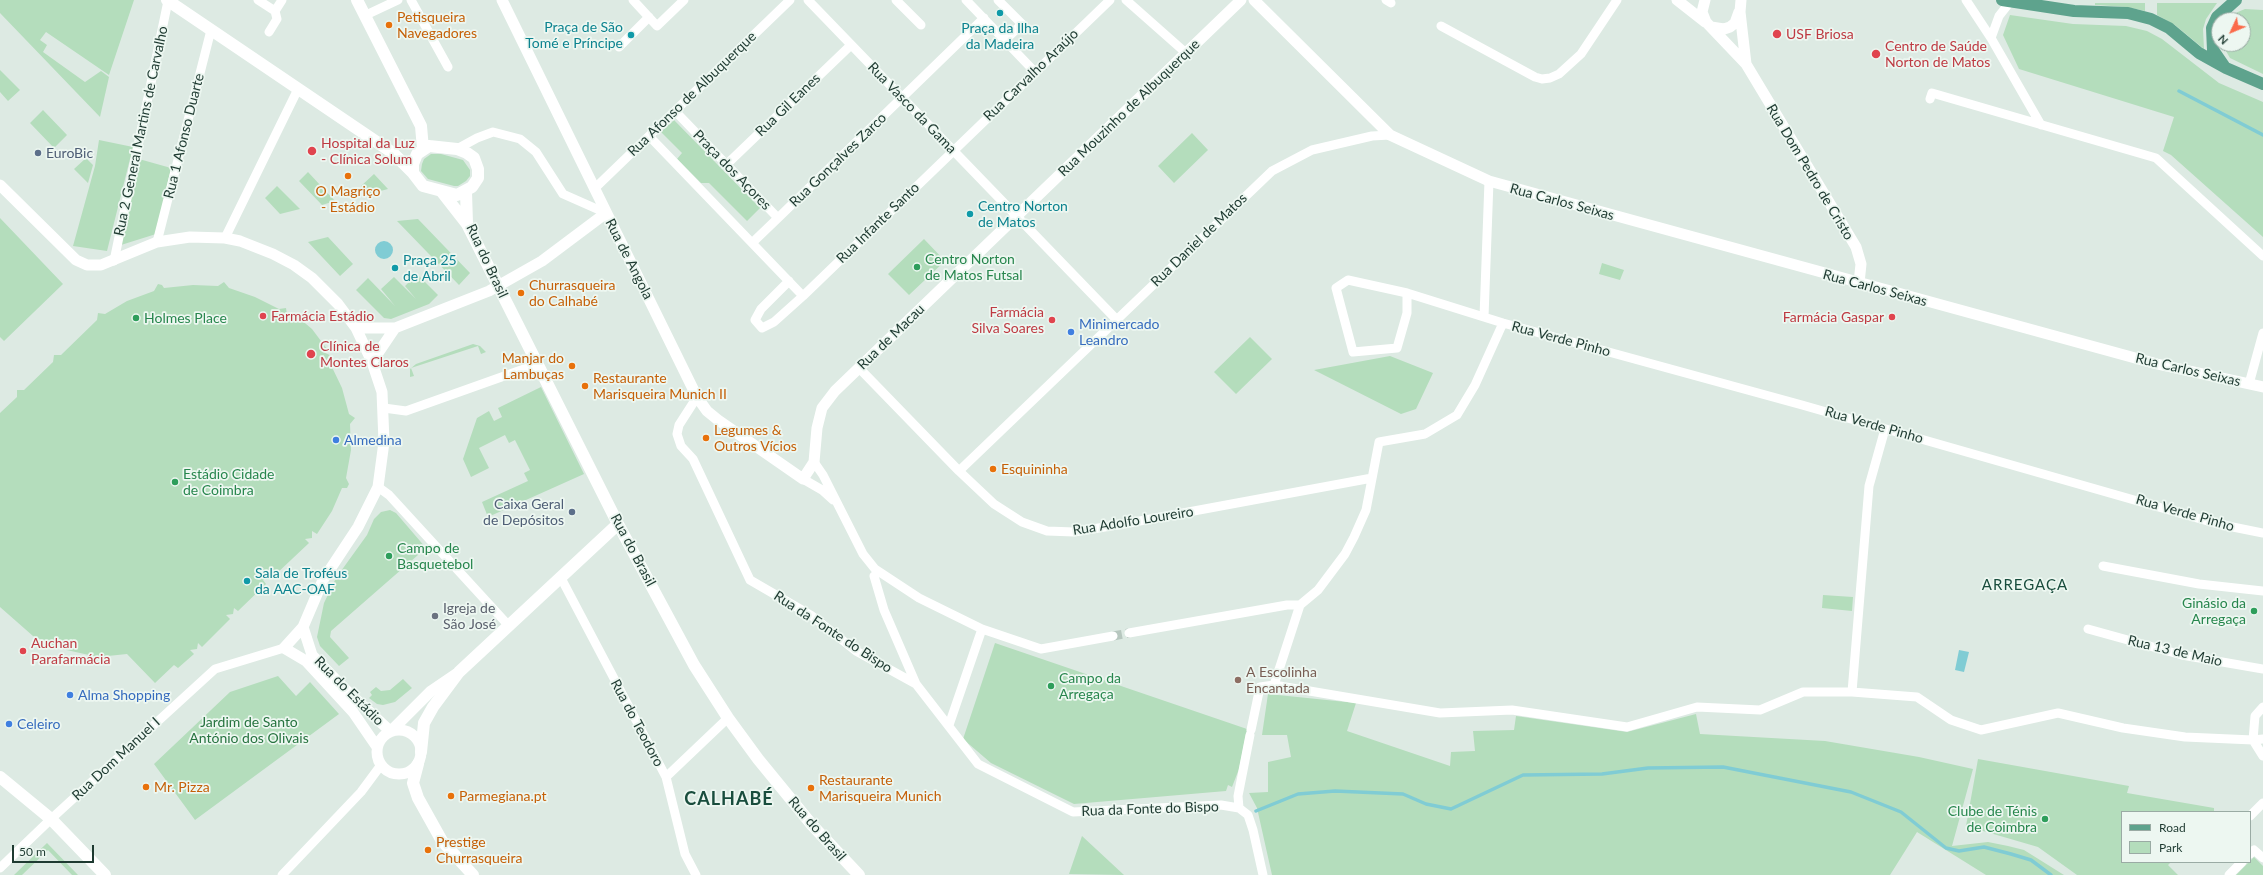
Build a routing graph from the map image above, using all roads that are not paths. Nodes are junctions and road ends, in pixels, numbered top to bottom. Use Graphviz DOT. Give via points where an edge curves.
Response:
graph roads {
  1 [pos="168,0"];
  2 [pos="258,0"];
  3 [pos="282,0"];
  4 [pos="357,0"];
  5 [pos="398,0"];
  6 [pos="411,0"];
  7 [pos="502,0"];
  8 [pos="633,0"];
  9 [pos="684,0"];
  10 [pos="790,0"];
  11 [pos="808,0"];
  12 [pos="897,0"];
  13 [pos="966,0"];
  14 [pos="998,0"];
  15 [pos="1110,0"];
  16 [pos="1126,0"];
  17 [pos="1241,0"];
  18 [pos="1254,0"];
  19 [pos="1617,0"];
  20 [pos="1677,0"];
  21 [pos="1705,0"];
  22 [pos="1966,0"];
  23 [pos="2236,0"];
  24 [pos="2006,1"];
  25 [pos="1739,5"];
  26 [pos="275,11"];
  27 [pos="366,15"];
  28 [pos="649,17"];
  29 [pos="984,18"];
  30 [pos="1709,25"];
  31 [pos="921,26"];
  32 [pos="1441,26"];
  33 [pos="212,30"];
  34 [pos="269,32"];
  35 [pos="1991,38"];
  36 [pos="1005,40"];
  37 [pos="851,45"];
  38 [pos="619,47"];
  39 [pos="1186,53"];
  40 [pos="1746,64"];
  41 [pos="448,67"];
  42 [pos="2226,68"];
  43 [pos="1035,72"];
  44 [pos="2263,84"];
  45 [pos="298,89"];
  46 [pos="902,98"];
  47 [pos="1930,100"];
  48 [pos="675,111"];
  49 [pos="2041,125"];
  50 [pos="1390,135"];
  51 [pos="649,136"];
  52 [pos="457,149"];
  53 [pos="953,151"];
  54 [pos="420,152"];
  55 [pos="393,153"];
  56 [pos="726,165"];
  57 [pos="413,173"];
  58 [pos="1489,181"];
  59 [pos="0,186"];
  60 [pos="594,189"];
  61 [pos="442,192"];
  62 [pos="466,192"];
  63 [pos="606,213"];
  64 [pos="1016,216"];
  65 [pos="778,218"];
  66 [pos="467,224"];
  67 [pos="224,238"];
  68 [pos="158,242"];
  69 [pos="752,243"];
  70 [pos="2263,256"];
  71 [pos="114,261"];
  72 [pos="789,282"];
  73 [pos="1859,283"];
  74 [pos="1407,294"];
  75 [pos="803,296"];
  76 [pos="1484,317"];
  77 [pos="1116,319"];
  78 [pos="1503,323"];
  79 [pos="356,328"];
  80 [pos="395,328"];
  81 [pos="2263,333"];
  82 [pos="372,362"];
  83 [pos="538,364"];
  84 [pos="859,368"];
  85 [pos="2249,384"];
  86 [pos="2263,387"];
  87 [pos="697,397"];
  88 [pos="384,408"];
  89 [pos="1885,429"];
  90 [pos="814,462"];
  91 [pos="958,471"];
  92 [pos="1372,478"];
  93 [pos="803,479"];
  94 [pos="378,487"];
  95 [pos="834,501"];
  96 [pos="618,524"];
  97 [pos="2263,533"];
  98 [pos="2103,566"];
  99 [pos="874,576"];
  100 [pos="561,578"];
  101 [pos="2263,591"];
  102 [pos="1300,605"];
  103 [pos="303,626"];
  104 [pos="509,626"];
  105 [pos="982,629"];
  106 [pos="2088,629"];
  107 [pos="1129,633"];
  108 [pos="1113,636"];
  109 [pos="284,648"];
  110 [pos="2263,669"];
  111 [pos="459,672"];
  112 [pos="916,684"];
  113 [pos="1274,685"];
  114 [pos="1852,692"];
  115 [pos="2263,707"];
  116 [pos="728,718"];
  117 [pos="949,725"];
  118 [pos="391,731"];
  119 [pos="2263,739"];
  120 [pos="2253,740"];
  121 [pos="377,747"];
  122 [pos="421,752"];
  123 [pos="2263,756"];
  124 [pos="418,764"];
  125 [pos="381,766"];
  126 [pos="0,777"];
  127 [pos="666,777"];
  128 [pos="2263,803"];
  129 [pos="1238,808"];
  130 [pos="2251,815"];
  131 [pos="51,819"];
  132 [pos="2251,850"];
  133 [pos="2263,858"];
  134 [pos="2241,863"];
  135 [pos="0,868"];
  136 [pos="105,875"];
  137 [pos="282,875"];
  138 [pos="473,875"];
  139 [pos="696,875"];
  140 [pos="859,875"];
  141 [pos="1263,875"];
  142 [pos="2230,875"];
  1 -- 33 [label="main road"];
  1 -- 71 [label="street, Rua 2 General Martins de Carvalho"];
  2 -- 26 [label="street"];
  3 -- 26 [label="street"];
  4 -- 27 [label="main road"];
  5 -- 27 [label="street"];
  6 -- 41 [label="street"];
  7 -- 60 [label="street, Rua de Angola"];
  8 -- 28 [label="street"];
  9 -- 28 [label="street" via="657,26"];
  10 -- 48 [label="street, Rua Afonso de Albuquerque"];
  11 -- 37 [label="street, Rua Vasco da Gama"];
  12 -- 31 [label="street"];
  13 -- 29 [label="street"];
  14 -- 36 [label="street" via="1022,24"];
  15 -- 43 [label="street, Rua Carvalho Araújo"];
  16 -- 39 [label="street"];
  17 -- 39 [label="street, Rua Mouzinho de Albuquerque"];
  18 -- 50 [label="street"];
  19 -- 32 [label="street" via="1581,54 1559,74 1546,79 1535,77"];
  20 -- 30 [label="street"];
  21 -- 30 [label="street" via="1702,12"];
  22 -- 35 [label="street"];
  23 -- 42 [label="main road" via="2217,17 2212,28 2213,50"];
  24 -- 35 [label="street"];
  24 -- 42 [label="main road" via="2074,11 2128,13 2151,19 2169,28 2199,53"];
  25 -- 30 [label="street, Rua Dom Pedro de Cristo" via="1735,23 1730,27 1724,29"];
  25 -- 40 [label="street, Rua Dom Pedro de Cristo"];
  26 -- 34 [label="street" via="277,19"];
  27 -- 54 [label="main road" via="421,126"];
  28 -- 38 [label="street"];
  29 -- 36 [label="street"];
  29 -- 46 [label="street, Rua Gonçalves Zarco"];
  30 -- 40 [label="street, Rua Dom Pedro de Cristo"];
  33 -- 45 [label="main road"];
  33 -- 68 [label="street, Rua 1 Afonso Duarte"];
  35 -- 49 [label="street"];
  36 -- 43 [label="street"];
  37 -- 46 [label="street, Rua Vasco da Gama"];
  37 -- 56 [label="street, Rua Gil Eanes"];
  39 -- 64 [label="street, Rua Mouzinho de Albuquerque"];
  40 -- 73 [label="street, Rua Dom Pedro de Cristo" via="1856,247 1861,264"];
  42 -- 44 [label="main road"];
  43 -- 53 [label="street, Rua Carvalho Araújo"];
  45 -- 55 [label="main road"];
  45 -- 67 [label="street"];
  46 -- 53 [label="street, Rua Vasco da Gama"];
  46 -- 65 [label="street, Rua Gonçalves Zarco"];
  47 -- 49 [label="street" via="1932,93"];
  48 -- 51 [label="street, Rua Afonso de Albuquerque"];
  48 -- 56 [label="street, Praça dos Açores"];
  49 -- 70 [label="street" via="2156,158"];
  50 -- 58 [label="street, Rua Daniel de Matos"];
  50 -- 77 [label="street, Rua Daniel de Matos" via="1372,136 1312,150 1272,171"];
  51 -- 60 [label="street, Rua Afonso de Albuquerque"];
  51 -- 69 [label="street"];
  52 -- 54 [label="main road" via="429,146"];
  52 -- 62 [label="main road" via="474,158 478,169 478,178"];
  52 -- 63 [label="street" via="493,132 520,139 536,152 563,194"];
  53 -- 64 [label="street, Rua Vasco da Gama"];
  53 -- 75 [label="street, Rua Infante Santo"];
  54 -- 55 [label="main road"];
  54 -- 57 [label="main road" via="413,164"];
  55 -- 57 [label="main road"];
  56 -- 65 [label="street, Praça dos Açores"];
  57 -- 61 [label="main road" via="423,186"];
  58 -- 73 [label="street, Rua Carlos Seixas"];
  58 -- 76 [label="street"];
  59 -- 71 [label="street" via="76,260 87,265 101,265"];
  60 -- 63 [label="street, Rua de Angola"];
  61 -- 62 [label="main road" via="458,195"];
  61 -- 66 [label="main road"];
  62 -- 66 [label="main road, Rua do Brasil"];
  63 -- 80 [label="street" via="542,261 513,279 459,304"];
  63 -- 87 [label="street, Rua de Angola"];
  64 -- 77 [label="street, Rua Vasco da Gama"];
  64 -- 84 [label="street, Rua de Macau"];
  65 -- 69 [label="street, Praça dos Açores"];
  66 -- 83 [label="main road, Rua do Brasil"];
  67 -- 68 [label="street" via="190,237"];
  67 -- 79 [label="street" via="260,248 294,265 312,278 338,304"];
  68 -- 71 [label="street"];
  69 -- 72 [label="street"];
  72 -- 75 [label="street"];
  72 -- 75 [label="street, Rua Infante Santo" via="761,309 755,320 762,328 774,322"];
  73 -- 85 [label="street, Rua Carlos Seixas" via="2157,364"];
  74 -- 74 [label="street, Rua Verde Pinho" via="1348,280 1336,288 1353,352 1397,348 1407,313"];
  74 -- 76 [label="street, Rua Verde Pinho"];
  76 -- 78 [label="street, Rua Verde Pinho"];
  77 -- 91 [label="street, Rua Daniel de Matos"];
  78 -- 89 [label="street, Rua Verde Pinho"];
  78 -- 92 [label="street" via="1486,364 1457,415 1425,434 1378,442"];
  79 -- 80 [label="street"];
  79 -- 82 [label="street"];
  80 -- 82 [label="street"];
  81 -- 85 [label="street"];
  82 -- 88 [label="street" via="382,392"];
  83 -- 88 [label="street" via="406,411"];
  83 -- 96 [label="main road, Rua do Brasil"];
  84 -- 90 [label="street, Rua de Macau" via="835,391 822,408 817,428"];
  84 -- 91 [label="street, Rua Adolfo Loureiro"];
  85 -- 86 [label="street, Rua Carlos Seixas"];
  87 -- 93 [label="street, Rua de Angola" via="707,411 718,420"];
  87 -- 112 [label="street, Rua da Fonte do Bispo" via="679,425 677,434 681,446 693,459 750,580 812,616 856,651"];
  88 -- 94 [label="street" via="384,442"];
  89 -- 97 [label="street, Rua Verde Pinho" via="2218,524"];
  89 -- 114 [label="street" via="1870,486"];
  90 -- 93 [label="street, Rua de Macau"];
  90 -- 95 [label="street" via="825,479"];
  91 -- 92 [label="street, Rua Adolfo Loureiro" via="994,504 1022,522 1047,531 1074,532"];
  92 -- 102 [label="street" via="1366,510 1345,554 1318,590"];
  93 -- 95 [label="street" via="822,490"];
  94 -- 103 [label="street" via="358,527 323,580"];
  94 -- 104 [label="street" via="389,495"];
  95 -- 105 [label="street" via="863,554 875,569 919,598"];
  96 -- 100 [label="main road"];
  96 -- 116 [label="main road, Rua do Brasil" via="694,665"];
  98 -- 101 [label="street" via="2199,584"];
  99 -- 112 [label="street" via="884,610"];
  100 -- 104 [label="main road"];
  100 -- 127 [label="street, Rua do Teodoro"];
  102 -- 107 [label="street" via="1287,605"];
  102 -- 113 [label="street"];
  103 -- 109 [label="street"];
  103 -- 118 [label="street, Rua do Estádio" via="312,654 345,690"];
  104 -- 111 [label="main road"];
  105 -- 108 [label="street" via="1041,649"];
  105 -- 117 [label="street"];
  106 -- 110 [label="street, Rua 13 de Maio" via="2182,655"];
  109 -- 121 [label="street, Rua do Estádio" via="306,661 353,712"];
  109 -- 131 [label="street, Rua Dom Manuel I" via="214,669"];
  111 -- 118 [label="street" via="431,691"];
  111 -- 122 [label="main road" via="424,723"];
  112 -- 117 [label="street, Rua da Fonte do Bispo"];
  113 -- 114 [label="street" via="1440,713 1512,710 1627,727 1697,707 1760,710 1803,692"];
  113 -- 129 [label="street" via="1260,687 1238,796"];
  114 -- 120 [label="street" via="1917,697 1951,720 1981,730 2058,713 2123,728 2185,737"];
  115 -- 120 [label="street" via="2255,716"];
  116 -- 127 [label="street"];
  116 -- 140 [label="main road, Rua do Brasil" via="812,825"];
  117 -- 129 [label="street, Rua da Fonte do Bispo" via="978,764 1073,812 1221,805"];
  118 -- 121 [label="street" via="384,735"];
  118 -- 122 [label="street" via="406,731 412,734 420,745"];
  119 -- 120 [label="street"];
  120 -- 123 [label="street"];
  121 -- 125 [label="street" via="376,754"];
  122 -- 124 [label="street"];
  124 -- 125 [label="street" via="411,771 398,775"];
  124 -- 138 [label="main road" via="413,783 427,816 442,841"];
  125 -- 137 [label="street"];
  126 -- 131 [label="main road"];
  127 -- 139 [label="street, Rua do Teodoro" via="685,854"];
  128 -- 130 [label="street"];
  129 -- 141 [label="street" via="1248,815"];
  131 -- 135 [label="street, Rua Dom Manuel I"];
  131 -- 136 [label="main road"];
  132 -- 133 [label="street"];
  134 -- 142 [label="street"];
}
